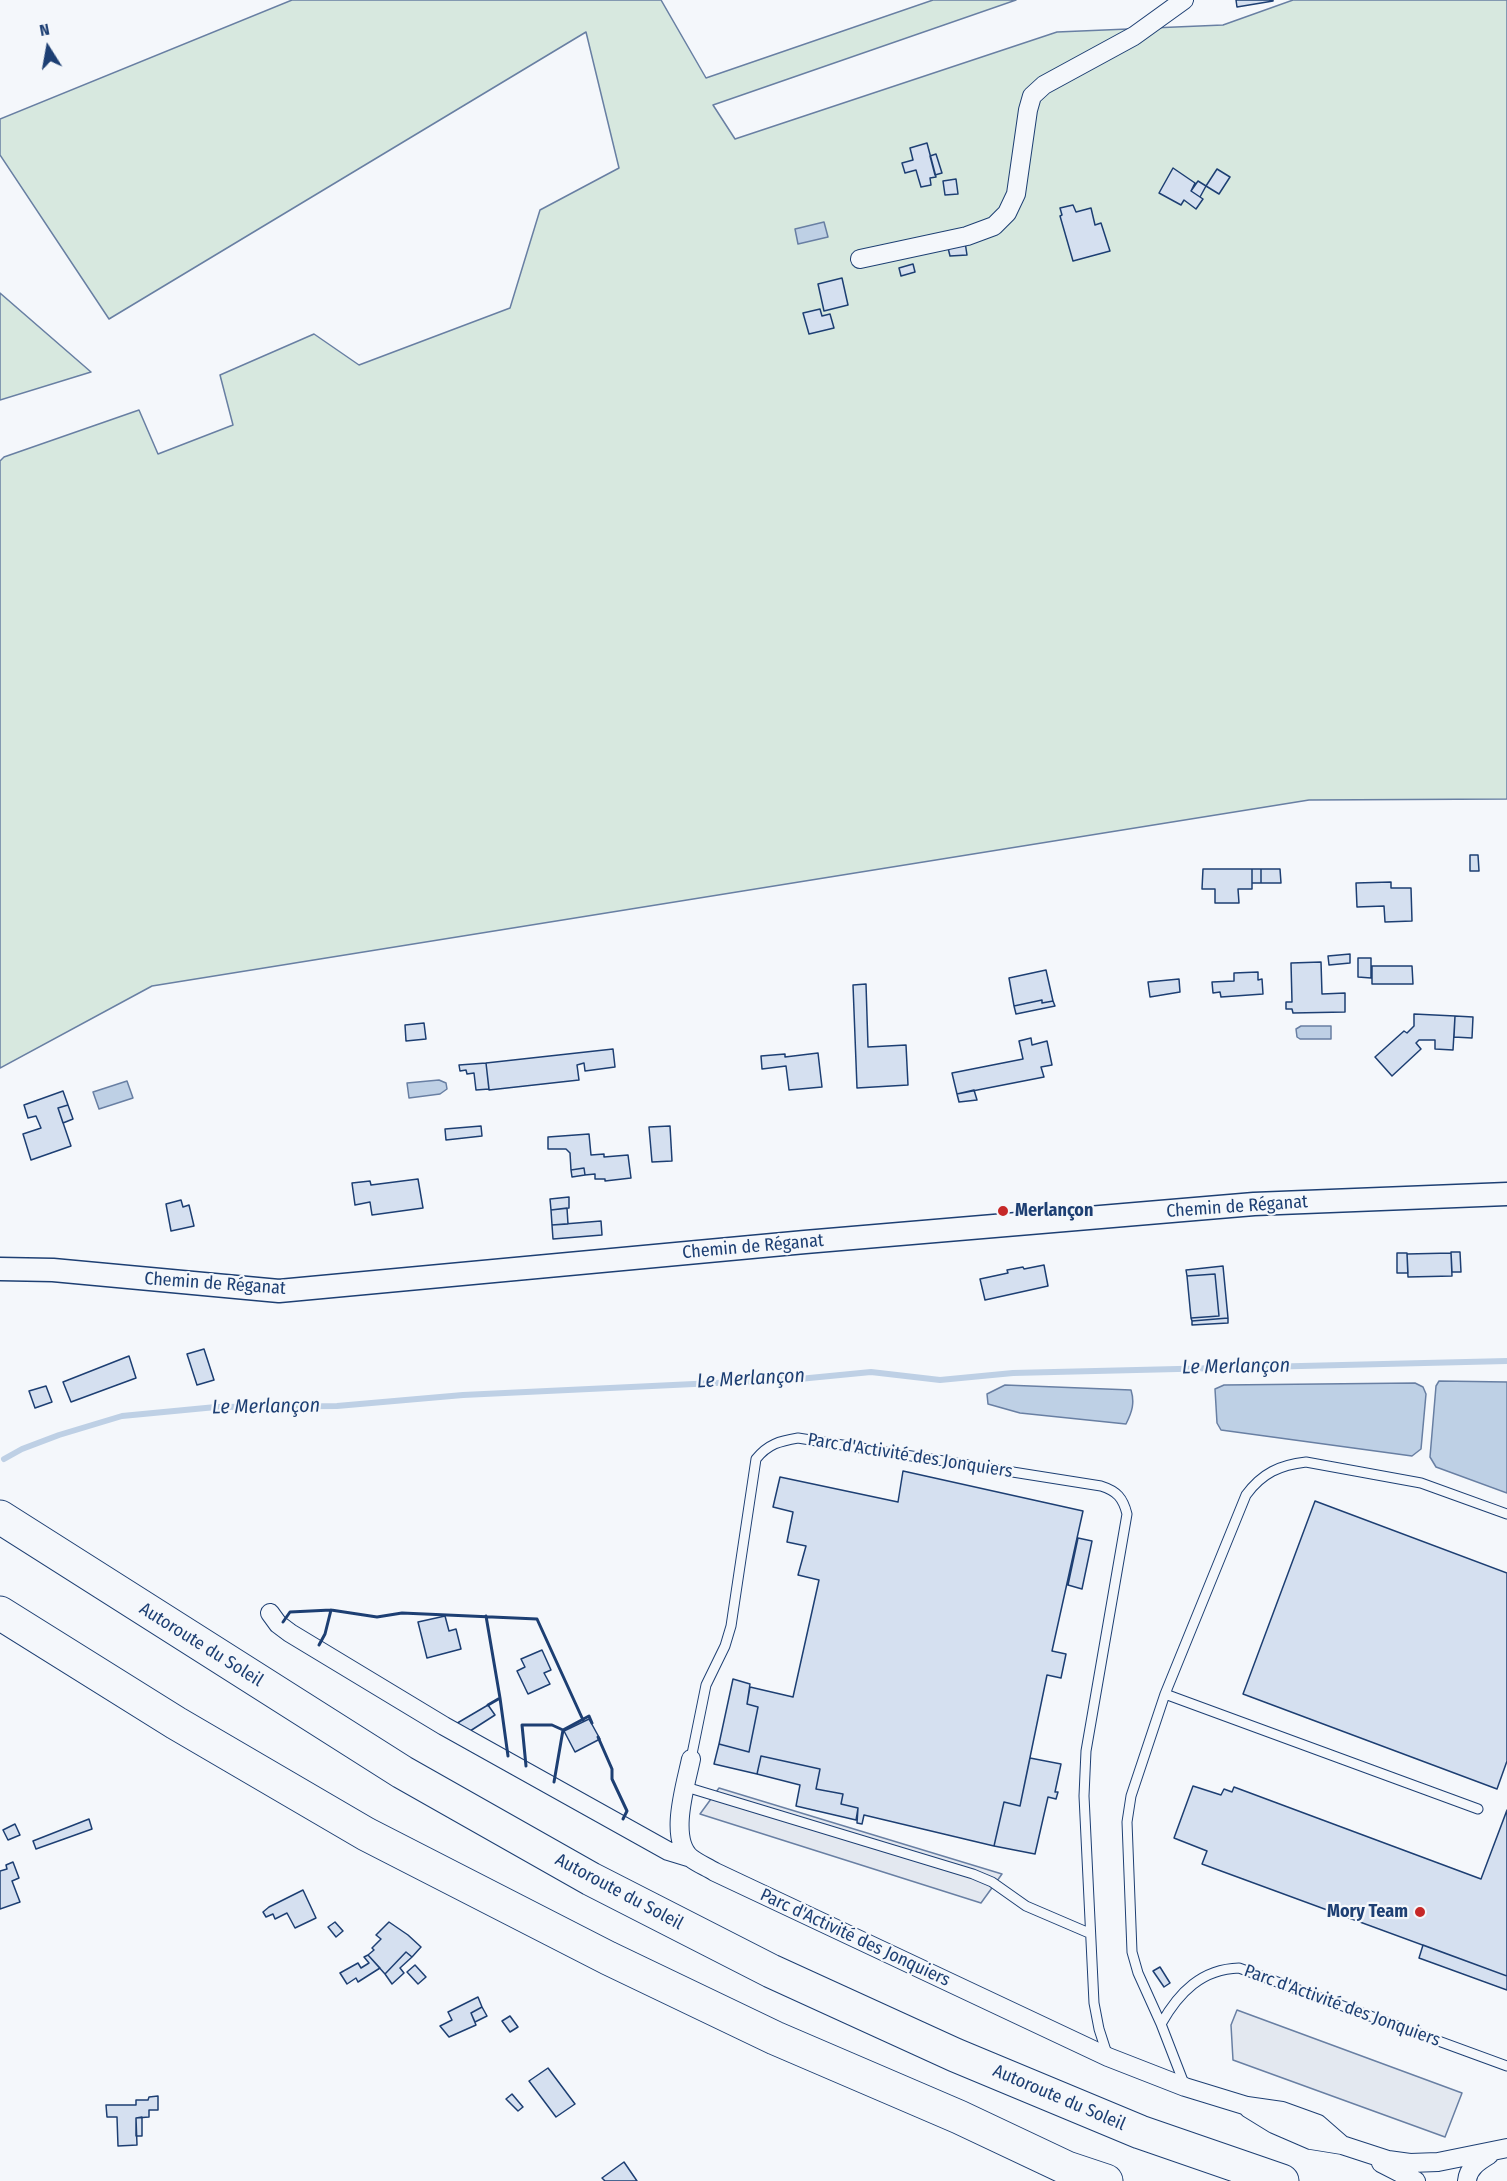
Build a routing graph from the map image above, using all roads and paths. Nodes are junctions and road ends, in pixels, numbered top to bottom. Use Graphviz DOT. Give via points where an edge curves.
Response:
graph roads {
  1 [pos="1184,0"];
  2 [pos="860,259"];
  3 [pos="1507,1194"];
  4 [pos="0,1269"];
  5 [pos="1507,1514"];
  6 [pos="0,1517"];
  7 [pos="0,1613"];
  8 [pos="270,1613"];
  9 [pos="1165,1694"];
  10 [pos="691,1759"];
  11 [pos="686,1787"];
  12 [pos="1478,1809"];
  13 [pos="691,1858"];
  14 [pos="1089,1932"];
  15 [pos="1161,2024"];
  16 [pos="1108,2057"];
  17 [pos="1507,2066"];
  18 [pos="1185,2087"];
  19 [pos="1350,2148"];
  20 [pos="1500,2150"];
  21 [pos="1106,2181"];
  22 [pos="1282,2181"];
  23 [pos="1416,2181"];
  24 [pos="1467,2181"];
  1 -- 2 [label="street" via="1134,36 1044,85 1032,96 1016,194 1007,213 994,226 967,236"];
  3 -- 4 [label="street, Chemin de Réganat" via="1254,1204 279,1291 53,1270"];
  5 -- 9 [label="lane" via="1398,1477 1306,1462 1271,1470 1246,1495"];
  6 -- 22 [label="highway, Autoroute du Soleil" via="402,1772 591,1879 771,1971 955,2055 1140,2132"];
  7 -- 21 [label="highway" via="176,1723 356,1828 576,1942 774,2038 1067,2168"];
  8 -- 13 [label="street" via="290,1633 444,1726 668,1851"];
  9 -- 12 [label="lane"];
  9 -- 15 [label="lane" via="1131,1796 1127,1822 1132,1952"];
  10 -- 11 [label="street, Parc d'Activité des Jonquiers"];
  10 -- 14 [label="lane, Parc d'Activité des Jonquiers" via="706,1685 731,1626 756,1459 765,1448 798,1438 1114,1490 1124,1502 1127,1514 1086,1751"];
  11 -- 13 [label="street, Parc d'Activité des Jonquiers" via="680,1836"];
  11 -- 14 [label="lane" via="973,1874 1026,1906"];
  13 -- 16 [label="street, Parc d'Activité des Jonquiers"];
  14 -- 16 [label="lane, Parc d'Activité des Jonquiers" via="1094,2003"];
  15 -- 17 [label="lane, Parc d'Activité des Jonquiers" via="1170,2008 1195,1982 1208,1973 1239,1968"];
  15 -- 18 [label="lane"];
  16 -- 18 [label="street, Parc d'Activité des Jonquiers"];
  18 -- 19 [label="street, Parc d'Activité des Jonquiers" via="1247,2106 1282,2110 1318,2124"];
  19 -- 20 [label="street, Parc d'Activité des Jonquiers" via="1410,2163 1438,2162"];
  19 -- 23 [label="street"];
  20 -- 24 [label="street" via="1478,2161"];
}
